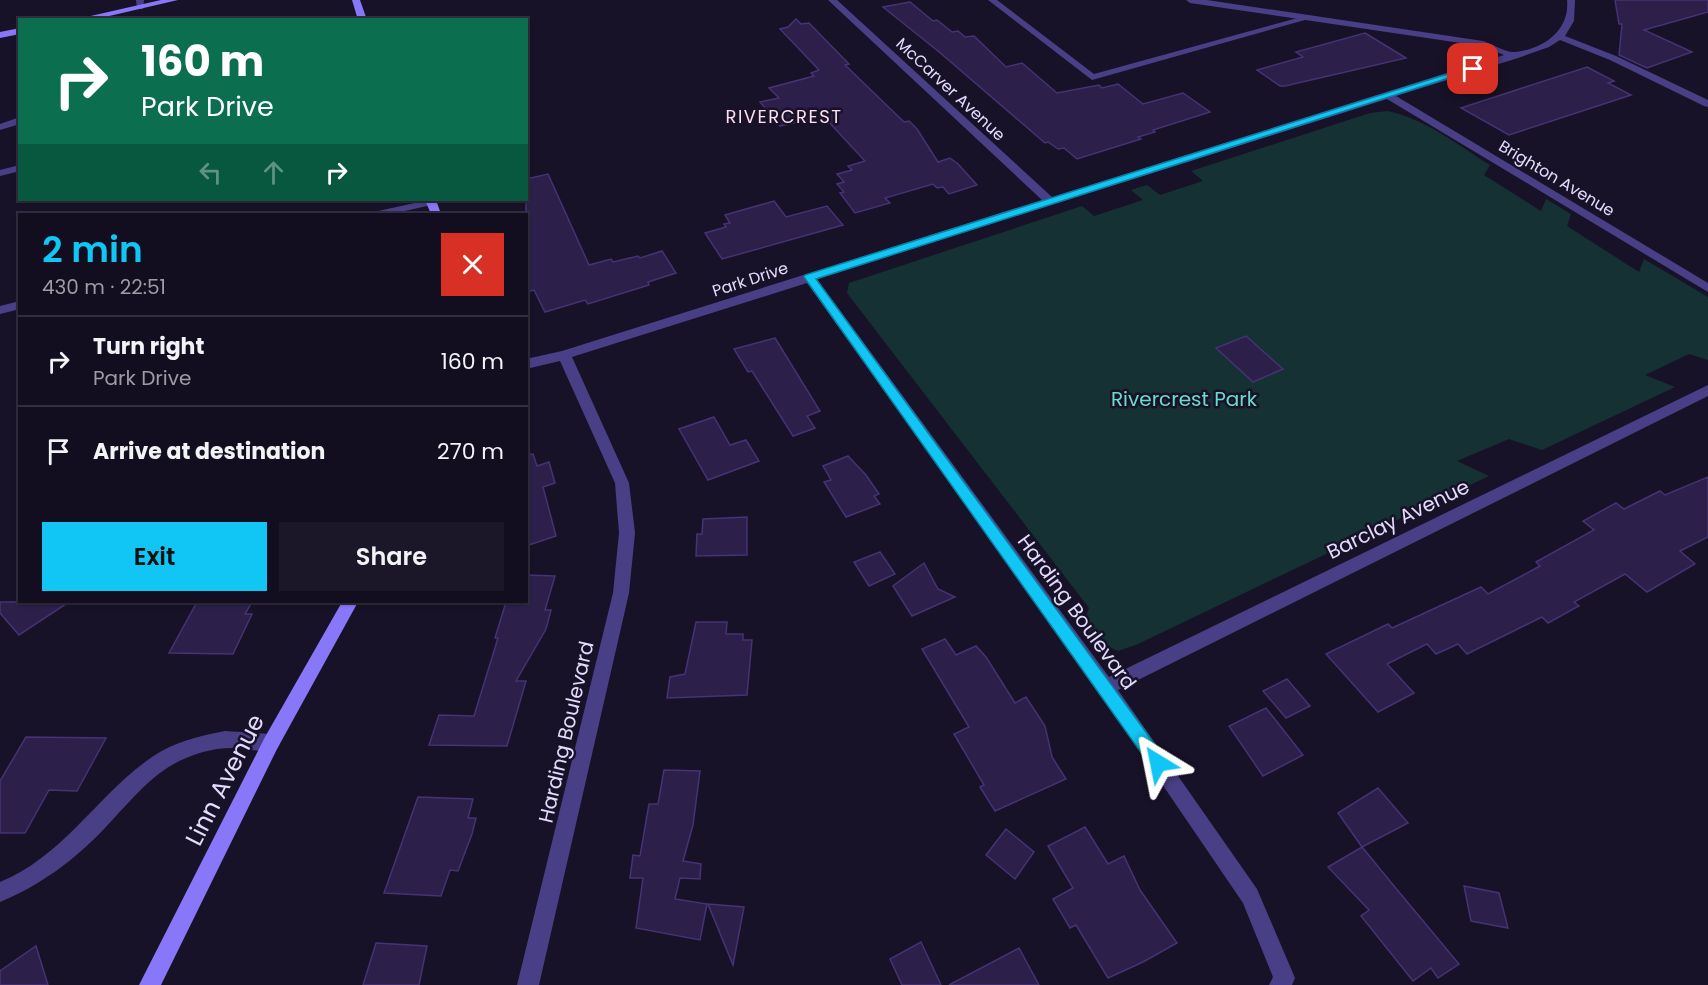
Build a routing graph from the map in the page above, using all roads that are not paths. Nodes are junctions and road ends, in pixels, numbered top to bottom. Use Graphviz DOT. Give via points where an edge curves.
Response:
graph roads {
  1 [pos="174,0"];
  2 [pos="356,0"];
  3 [pos="832,0"];
  4 [pos="992,0"];
  5 [pos="1190,0"];
  6 [pos="1571,0"];
  7 [pos="140,3"];
  8 [pos="84,18"];
  9 [pos="362,18"];
  10 [pos="1308,18"];
  11 [pos="18,31"];
  12 [pos="0,35"];
  13 [pos="1560,37"];
  14 [pos="1515,56"];
  15 [pos="1388,95"];
  16 [pos="1708,104"];
  17 [pos="18,121"];
  18 [pos="0,127"];
  19 [pos="18,169"];
  20 [pos="4,175"];
  21 [pos="431,201"];
  22 [pos="1050,201"];
  23 [pos="382,213"];
  24 [pos="809,277"];
  25 [pos="1708,288"];
  26 [pos="18,306"];
  27 [pos="0,310"];
  28 [pos="564,355"];
  29 [pos="528,364"];
  30 [pos="1708,390"];
  31 [pos="349,603"];
  32 [pos="1106,687"];
  33 [pos="271,743"];
  34 [pos="0,892"];
  35 [pos="150,985"];
  36 [pos="528,985"];
  37 [pos="1281,985"];
  1 -- 7 [label="main road"];
  2 -- 9 [label="main road"];
  3 -- 22 [label="street, McCarver Avenue"];
  4 -- 10 [label="street" via="1092,77"];
  5 -- 10 [label="street"];
  6 -- 13 [label="street" via="1572,18"];
  7 -- 8 [label="main road"];
  10 -- 14 [label="street" via="1483,44"];
  11 -- 12 [label="main road"];
  13 -- 14 [label="street, Park Drive"];
  13 -- 16 [label="street"];
  14 -- 15 [label="street, Park Drive"];
  15 -- 22 [label="street, Park Drive"];
  15 -- 25 [label="street, Brighton Avenue"];
  17 -- 18 [label="street"];
  19 -- 20 [label="street"];
  21 -- 23 [label="street"];
  22 -- 24 [label="street, Park Drive"];
  24 -- 28 [label="street, Park Drive"];
  24 -- 32 [label="street, Harding Boulevard"];
  26 -- 27 [label="street"];
  28 -- 29 [label="street, Park Drive"];
  28 -- 36 [label="street, Harding Boulevard" via="622,483 627,533 621,593"];
  30 -- 32 [label="street, Barclay Avenue"];
  31 -- 33 [label="main road, Linn Avenue"];
  32 -- 37 [label="street, Harding Boulevard" via="1250,896 1284,978"];
  33 -- 34 [label="street" via="226,740 191,747 159,762 132,783 81,839 50,866"];
  33 -- 35 [label="main road, Linn Avenue"];
}
